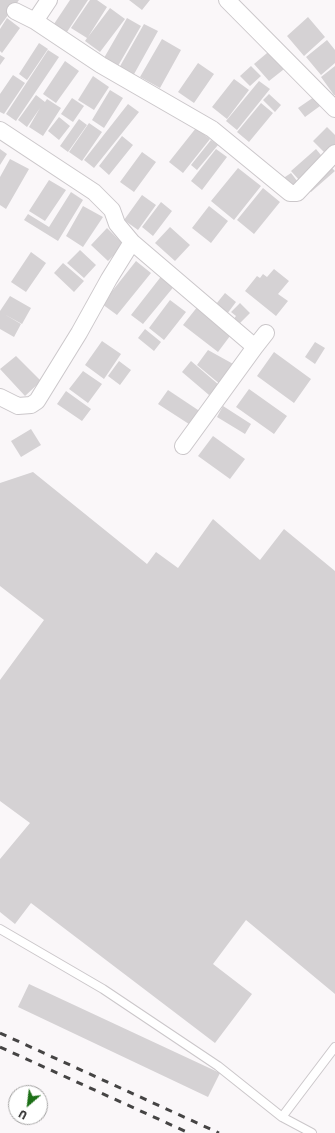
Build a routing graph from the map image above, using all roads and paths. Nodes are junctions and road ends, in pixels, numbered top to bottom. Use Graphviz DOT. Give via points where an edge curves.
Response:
graph roads {
  1 [pos="49,0"];
  2 [pos="227,0"];
  3 [pos="15,11"];
  4 [pos="35,21"];
  5 [pos="335,109"];
  6 [pos="0,130"];
  7 [pos="335,153"];
  8 [pos="132,242"];
  9 [pos="266,333"];
  10 [pos="255,347"];
  11 [pos="0,397"];
  12 [pos="183,446"];
  13 [pos="0,929"];
  14 [pos="335,1046"];
  15 [pos="282,1117"];
  16 [pos="312,1133"];
  1 -- 4 [label="street"];
  2 -- 5 [label="street"];
  3 -- 4 [label="street"];
  4 -- 7 [label="street" via="101,65 212,129 290,193 297,193"];
  6 -- 8 [label="street" via="94,192 112,210 117,224"];
  8 -- 10 [label="street"];
  8 -- 11 [label="street" via="37,400 30,405 18,406"];
  9 -- 10 [label="street"];
  10 -- 12 [label="street"];
  13 -- 15 [label="lane" via="103,989 218,1066"];
  14 -- 15 [label="lane"];
  15 -- 16 [label="lane"];
}
